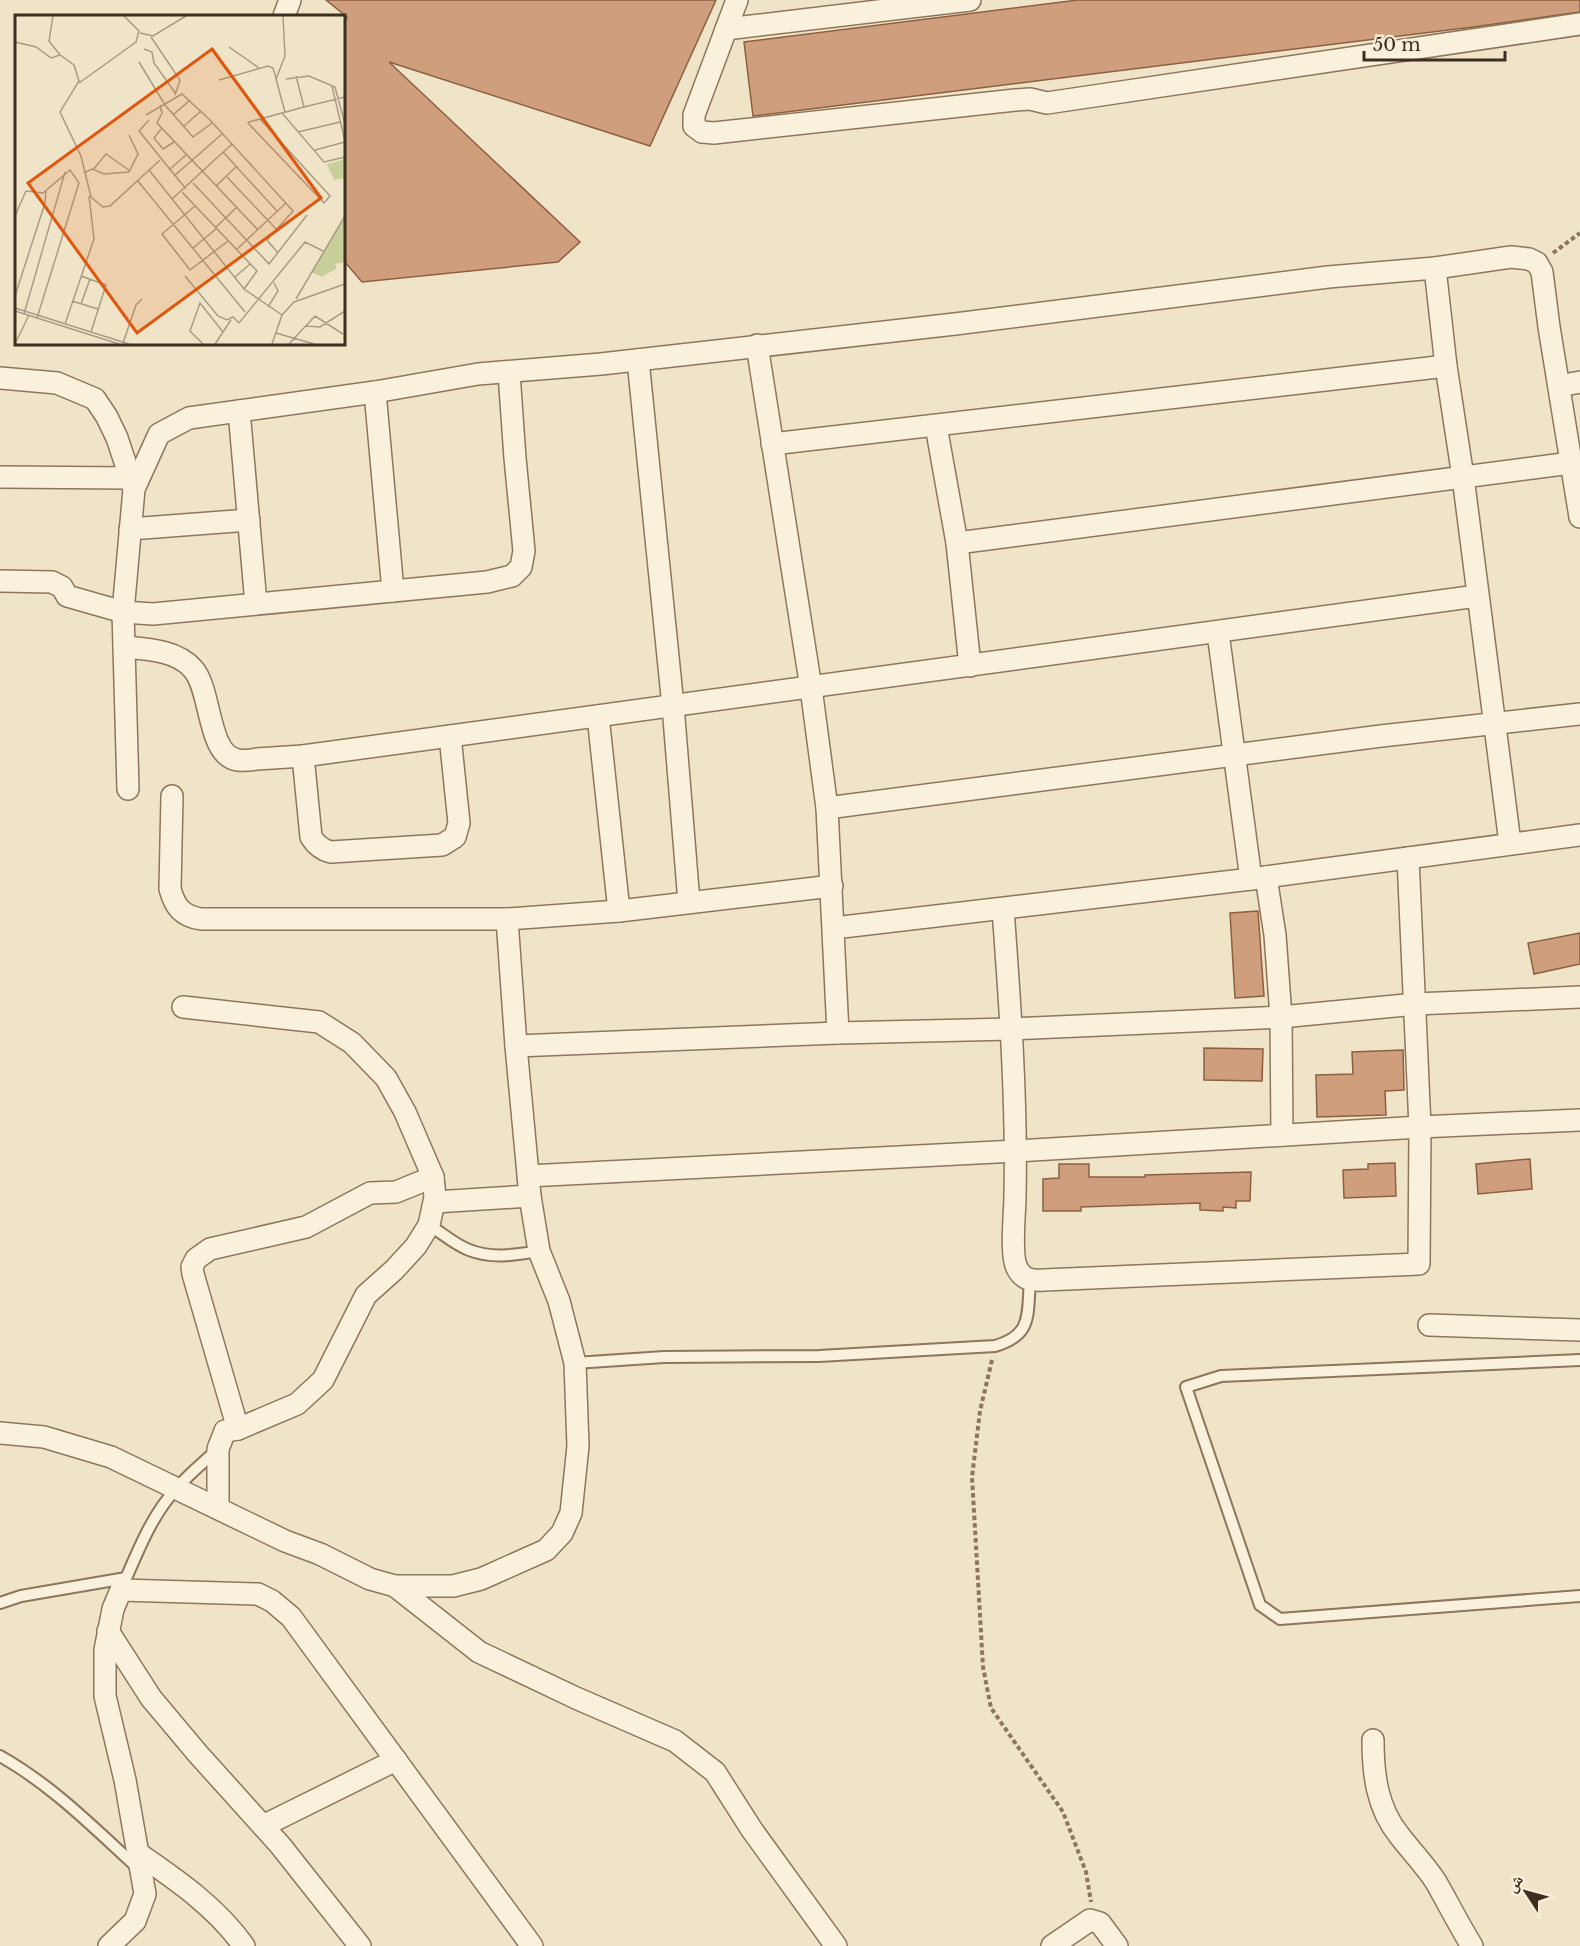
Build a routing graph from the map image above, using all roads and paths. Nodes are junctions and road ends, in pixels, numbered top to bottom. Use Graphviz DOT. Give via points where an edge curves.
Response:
graph roads {
  1 [pos="290,0"];
  2 [pos="737,0"];
  3 [pos="970,0"];
  4 [pos="284,15"];
  5 [pos="1580,24"];
  6 [pos="726,29"];
  7 [pos="1580,233"];
  8 [pos="1537,263"];
  9 [pos="1435,268"];
  10 [pos="757,345"];
  11 [pos="638,360"];
  12 [pos="1446,366"];
  13 [pos="509,373"];
  14 [pos="0,378"];
  15 [pos="1570,384"];
  16 [pos="375,392"];
  17 [pos="239,411"];
  18 [pos="936,426"];
  19 [pos="772,444"];
  20 [pos="1571,463"];
  21 [pos="0,477"];
  22 [pos="1463,477"];
  23 [pos="132,483"];
  24 [pos="1580,517"];
  25 [pos="249,520"];
  26 [pos="130,528"];
  27 [pos="957,543"];
  28 [pos="0,581"];
  29 [pos="393,591"];
  30 [pos="1477,596"];
  31 [pos="256,604"];
  32 [pos="123,612"];
  33 [pos="1218,633"];
  34 [pos="124,647"];
  35 [pos="970,666"];
  36 [pos="811,688"];
  37 [pos="673,706"];
  38 [pos="1580,714"];
  39 [pos="598,716"];
  40 [pos="1495,723"];
  41 [pos="450,736"];
  42 [pos="1234,754"];
  43 [pos="303,756"];
  44 [pos="128,789"];
  45 [pos="172,796"];
  46 [pos="828,808"];
  47 [pos="1580,835"];
  48 [pos="1510,843"];
  49 [pos="1408,858"];
  50 [pos="1258,878"];
  51 [pos="832,886"];
  52 [pos="688,902"];
  53 [pos="1003,909"];
  54 [pos="619,911"];
  55 [pos="507,919"];
  56 [pos="834,928"];
  57 [pos="1580,997"];
  58 [pos="1416,1004"];
  59 [pos="183,1007"];
  60 [pos="1281,1017"];
  61 [pos="1011,1029"];
  62 [pos="838,1033"];
  63 [pos="516,1046"];
  64 [pos="1580,1120"];
  65 [pos="1420,1127"];
  66 [pos="1282,1135"];
  67 [pos="1016,1151"];
  68 [pos="433,1177"];
  69 [pos="529,1186"];
  70 [pos="435,1202"];
  71 [pos="429,1225"];
  72 [pos="539,1251"];
  73 [pos="1030,1281"];
  74 [pos="1430,1325"];
  75 [pos="1580,1330"];
  76 [pos="995,1346"];
  77 [pos="1580,1360"];
  78 [pos="575,1363"];
  79 [pos="238,1429"];
  80 [pos="0,1433"];
  81 [pos="218,1449"];
  82 [pos="176,1489"];
  83 [pos="218,1508"];
  84 [pos="124,1584"];
  85 [pos="395,1586"];
  86 [pos="1580,1596"];
  87 [pos="0,1603"];
  88 [pos="108,1631"];
  89 [pos="1373,1740"];
  90 [pos="0,1756"];
  91 [pos="396,1760"];
  92 [pos="263,1826"];
  93 [pos="140,1863"];
  94 [pos="1095,1920"];
  95 [pos="109,1946"];
  96 [pos="244,1946"];
  97 [pos="360,1946"];
  98 [pos="532,1946"];
  99 [pos="836,1946"];
  100 [pos="1052,1946"];
  101 [pos="1118,1946"];
  102 [pos="1472,1946"];
  1 -- 4 [label="street"];
  2 -- 6 [label="street"];
  3 -- 6 [label="street"];
  5 -- 6 [label="street" via="1047,103 1015,100 702,132 694,126 694,115"];
  7 -- 8 [label="path"];
  8 -- 9 [label="street" via="1511,257"];
  8 -- 15 [label="street"];
  9 -- 10 [label="street" via="1328,277"];
  9 -- 12 [label="street"];
  10 -- 11 [label="street"];
  10 -- 19 [label="street"];
  11 -- 13 [label="street"];
  11 -- 37 [label="street"];
  12 -- 18 [label="street"];
  12 -- 22 [label="street"];
  13 -- 16 [label="street" via="478,374"];
  13 -- 29 [label="street" via="524,551 521,567 512,576 487,582"];
  14 -- 23 [label="street" via="57,383 95,399 117,438"];
  15 -- 20 [label="street"];
  16 -- 17 [label="street"];
  16 -- 29 [label="street"];
  17 -- 23 [label="street" via="189,418 159,434"];
  17 -- 25 [label="street"];
  18 -- 19 [label="street"];
  18 -- 27 [label="street"];
  19 -- 36 [label="street"];
  20 -- 22 [label="street"];
  20 -- 24 [label="street"];
  21 -- 23 [label="street"];
  22 -- 27 [label="street"];
  22 -- 30 [label="street"];
  23 -- 26 [label="street"];
  25 -- 26 [label="street"];
  25 -- 31 [label="street"];
  26 -- 32 [label="street"];
  27 -- 35 [label="street"];
  28 -- 32 [label="street" via="52,582 62,587 67,596"];
  29 -- 31 [label="street"];
  30 -- 33 [label="street"];
  30 -- 40 [label="street"];
  31 -- 32 [label="street" via="153,614"];
  32 -- 34 [label="street"];
  33 -- 35 [label="street"];
  33 -- 42 [label="street"];
  34 -- 43 [label="street" via="173,655 193,668 204,688 217,742 237,761"];
  34 -- 44 [label="street"];
  35 -- 36 [label="street"];
  36 -- 37 [label="street"];
  36 -- 46 [label="street"];
  37 -- 39 [label="street"];
  37 -- 52 [label="street"];
  38 -- 40 [label="street"];
  39 -- 41 [label="street"];
  39 -- 54 [label="street"];
  40 -- 42 [label="street"];
  40 -- 48 [label="street"];
  41 -- 43 [label="street"];
  41 -- 43 [label="street" via="459,823 455,837 442,845 326,851 315,844 311,837"];
  42 -- 46 [label="street"];
  42 -- 50 [label="street"];
  45 -- 55 [label="street" via="170,889 178,910 193,918"];
  46 -- 51 [label="street"];
  47 -- 48 [label="street"];
  48 -- 49 [label="street"];
  49 -- 50 [label="street"];
  49 -- 58 [label="street"];
  50 -- 53 [label="street"];
  50 -- 60 [label="street" via="1275,935"];
  51 -- 52 [label="street"];
  51 -- 56 [label="street"];
  52 -- 54 [label="street"];
  53 -- 56 [label="street"];
  53 -- 61 [label="street"];
  54 -- 55 [label="street"];
  55 -- 63 [label="street"];
  56 -- 62 [label="street"];
  57 -- 58 [label="street"];
  58 -- 60 [label="street"];
  58 -- 65 [label="street"];
  59 -- 68 [label="street" via="319,1022 352,1043 386,1078"];
  60 -- 61 [label="street"];
  60 -- 66 [label="street"];
  61 -- 62 [label="street"];
  61 -- 67 [label="street"];
  62 -- 63 [label="street"];
  63 -- 69 [label="street"];
  64 -- 65 [label="street"];
  65 -- 66 [label="street"];
  65 -- 73 [label="street" via="1419,1264"];
  66 -- 67 [label="street"];
  67 -- 69 [label="street"];
  67 -- 73 [label="street" via="1014,1249 1016,1267"];
  68 -- 70 [label="street"];
  68 -- 79 [label="street" via="396,1191 370,1193 306,1227 210,1249 196,1260 193,1274"];
  69 -- 70 [label="street"];
  69 -- 72 [label="street"];
  70 -- 71 [label="street"];
  71 -- 72 [label="lane" via="468,1250 482,1254 503,1256"];
  71 -- 79 [label="street" via="416,1246 366,1295 323,1380 297,1404"];
  72 -- 78 [label="street" via="559,1301"];
  73 -- 76 [label="lane" via="1027,1321 1021,1333"];
  74 -- 75 [label="street"];
  76 -- 78 [label="lane"];
  76 -- 94 [label="path" via="980,1410 972,1477 983,1667 991,1708 1063,1812 1086,1872"];
  77 -- 86 [label="lane" via="1221,1376 1186,1387 1260,1605 1280,1619"];
  78 -- 85 [label="street" via="578,1446 571,1513 562,1533 546,1550 481,1579 453,1586"];
  79 -- 81 [label="street" via="225,1431"];
  80 -- 82 [label="street" via="44,1437 90,1450"];
  81 -- 82 [label="lane"];
  81 -- 83 [label="street"];
  82 -- 83 [label="street"];
  82 -- 84 [label="lane" via="157,1517"];
  83 -- 85 [label="street" via="370,1579"];
  84 -- 87 [label="lane" via="21,1596"];
  84 -- 88 [label="street"];
  84 -- 91 [label="street" via="258,1594 272,1601 291,1617"];
  85 -- 99 [label="street" via="479,1652 675,1741 715,1772"];
  88 -- 92 [label="street" via="151,1698"];
  88 -- 93 [label="street" via="105,1696 126,1780"];
  89 -- 102 [label="street" via="1378,1794 1385,1814 1436,1882"];
  90 -- 93 [label="lane" via="21,1767"];
  91 -- 92 [label="street"];
  91 -- 98 [label="street"];
  92 -- 97 [label="street"];
  93 -- 95 [label="street" via="145,1894 141,1907 135,1922"];
  93 -- 96 [label="street" via="186,1887 230,1927"];
  94 -- 100 [label="street" via="1085,1921"];
  94 -- 101 [label="street"];
}
